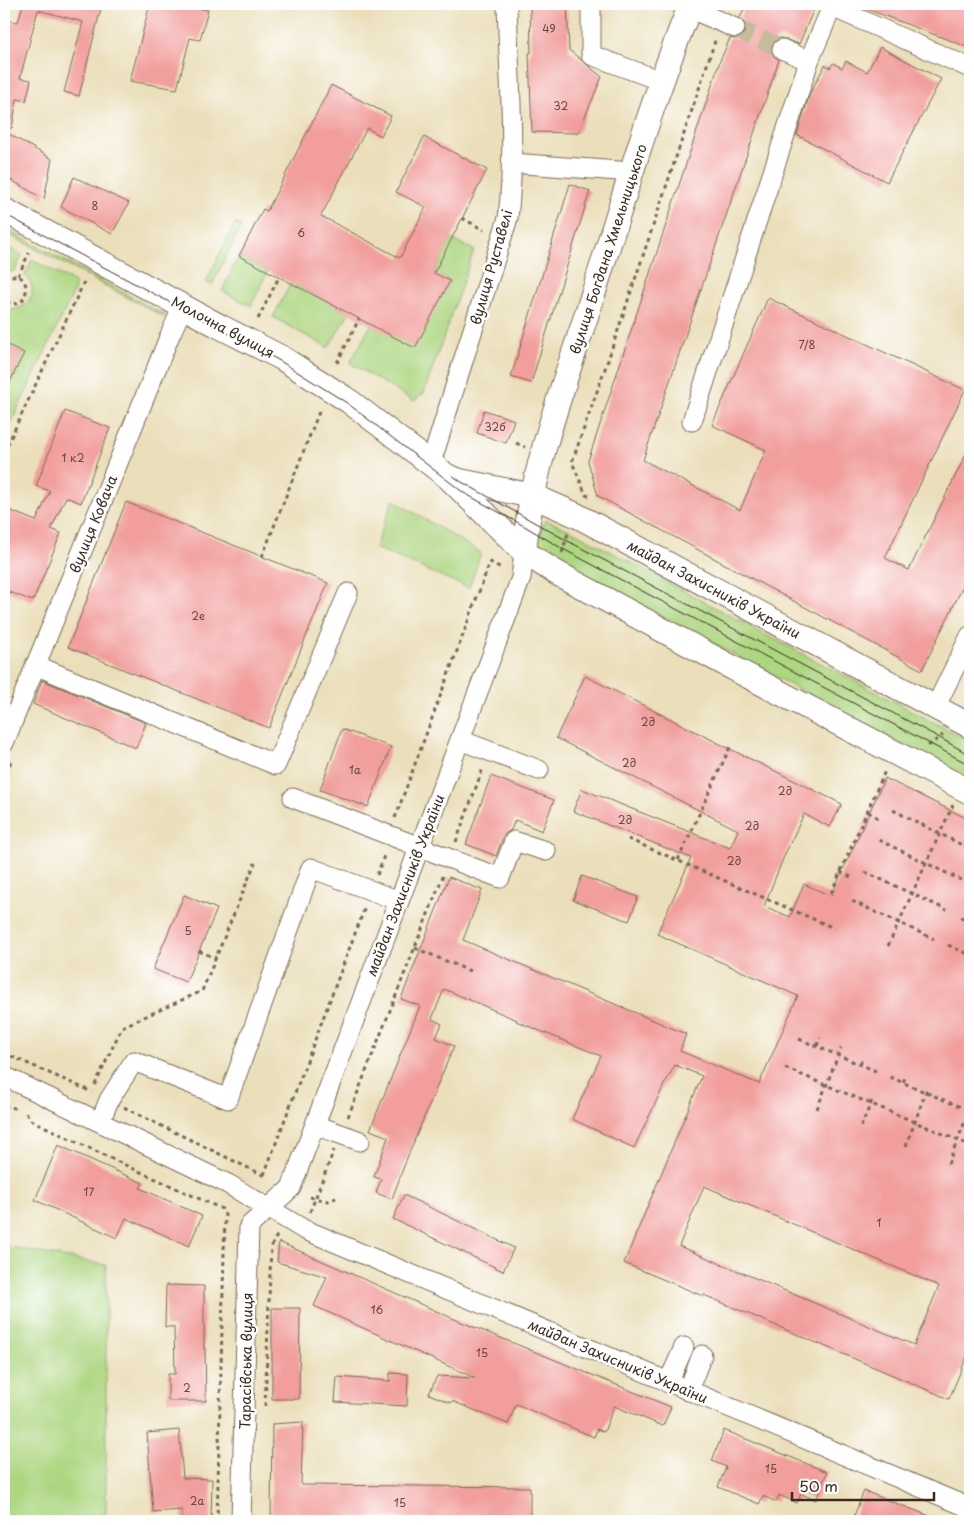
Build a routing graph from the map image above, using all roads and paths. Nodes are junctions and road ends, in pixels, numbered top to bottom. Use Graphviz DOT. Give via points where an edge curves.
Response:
graph roads {
  1 [pos="506,4"];
  2 [pos="591,4"];
  3 [pos="833,5"];
  4 [pos="690,6"];
  5 [pos="728,25"];
  6 [pos="782,50"];
  7 [pos="809,61"];
  8 [pos="970,66"];
  9 [pos="661,81"];
  10 [pos="512,162"];
  11 [pos="632,172"];
  12 [pos="4,210"];
  13 [pos="462,218"];
  14 [pos="484,230"];
  15 [pos="29,253"];
  16 [pos="18,276"];
  17 [pos="279,277"];
  18 [pos="4,279"];
  19 [pos="84,282"];
  20 [pos="5,302"];
  21 [pos="183,306"];
  22 [pos="4,308"];
  23 [pos="258,319"];
  24 [pos="359,319"];
  25 [pos="337,363"];
  26 [pos="319,412"];
  27 [pos="692,421"];
  28 [pos="4,452"];
  29 [pos="566,460"];
  30 [pos="572,462"];
  31 [pos="440,470"];
  32 [pos="533,496"];
  33 [pos="595,499"];
  34 [pos="569,530"];
  35 [pos="524,552"];
  36 [pos="562,555"];
  37 [pos="262,557"];
  38 [pos="504,570"];
  39 [pos="348,593"];
  40 [pos="970,636"];
  41 [pos="35,665"];
  42 [pos="935,708"];
  43 [pos="970,726"];
  44 [pos="945,734"];
  45 [pos="460,740"];
  46 [pos="4,743"];
  47 [pos="731,745"];
  48 [pos="925,749"];
  49 [pos="485,763"];
  50 [pos="888,766"];
  51 [pos="539,770"];
  52 [pos="293,798"];
  53 [pos="962,798"];
  54 [pos="893,810"];
  55 [pos="868,812"];
  56 [pos="878,818"];
  57 [pos="940,833"];
  58 [pos="388,836"];
  59 [pos="628,838"];
  60 [pos="879,840"];
  61 [pos="419,848"];
  62 [pos="970,849"];
  63 [pos="546,851"];
  64 [pos="450,860"];
  65 [pos="678,860"];
  66 [pos="255,862"];
  67 [pos="926,862"];
  68 [pos="840,872"];
  69 [pos="865,872"];
  70 [pos="851,877"];
  71 [pos="962,880"];
  72 [pos="371,890"];
  73 [pos="831,893"];
  74 [pos="912,894"];
  75 [pos="399,901"];
  76 [pos="852,901"];
  77 [pos="947,910"];
  78 [pos="961,917"];
  79 [pos="970,921"];
  80 [pos="898,923"];
  81 [pos="834,928"];
  82 [pos="934,939"];
  83 [pos="948,945"];
  84 [pos="888,946"];
  85 [pos="414,948"];
  86 [pos="199,951"];
  87 [pos="970,955"];
  88 [pos="216,958"];
  89 [pos="470,971"];
  90 [pos="820,1038"];
  91 [pos="799,1039"];
  92 [pos="816,1046"];
  93 [pos="842,1048"];
  94 [pos="4,1053"];
  95 [pos="838,1055"];
  96 [pos="863,1058"];
  97 [pos="860,1064"];
  98 [pos="785,1068"];
  99 [pos="876,1071"];
  100 [pos="4,1076"];
  101 [pos="906,1076"];
  102 [pos="890,1077"];
  103 [pos="903,1082"];
  104 [pos="826,1085"];
  105 [pos="928,1086"];
  106 [pos="926,1092"];
  107 [pos="950,1095"];
  108 [pos="873,1098"];
  109 [pos="9,1099"];
  110 [pos="947,1101"];
  111 [pos="871,1104"];
  112 [pos="122,1106"];
  113 [pos="4,1107"];
  114 [pos="16,1108"];
  115 [pos="817,1109"];
  116 [pos="970,1110"];
  117 [pos="26,1113"];
  118 [pos="100,1122"];
  119 [pos="915,1122"];
  120 [pos="315,1124"];
  121 [pos="861,1127"];
  122 [pos="341,1134"];
  123 [pos="958,1140"];
  124 [pos="360,1141"];
  125 [pos="970,1145"];
  126 [pos="906,1146"];
  127 [pos="114,1154"];
  128 [pos="112,1158"];
  129 [pos="948,1164"];
  130 [pos="310,1197"];
  131 [pos="336,1198"];
  132 [pos="219,1199"];
  133 [pos="315,1199"];
  134 [pos="215,1205"];
  135 [pos="268,1208"];
  136 [pos="308,1217"];
  137 [pos="269,1234"];
  138 [pos="283,1234"];
  139 [pos="276,1237"];
  140 [pos="684,1348"];
  141 [pos="702,1356"];
  142 [pos="668,1383"];
  143 [pos="688,1391"];
  144 [pos="264,1413"];
  145 [pos="970,1508"];
  146 [pos="970,1512"];
  147 [pos="217,1521"];
  148 [pos="242,1521"];
  149 [pos="964,1521"];
  1 -- 10 [label="street, вулиця Руставелі"];
  2 -- 9 [label="street" via="591,55"];
  3 -- 7 [label="street"];
  3 -- 8 [label="street"];
  4 -- 5 [label="street"];
  4 -- 9 [label="main road, вулиця Богдана Хмельницького"];
  5 -- 30 [label="path"];
  6 -- 7 [label="street"];
  7 -- 27 [label="street"];
  9 -- 11 [label="main road, вулиця Богдана Хмельницького"];
  10 -- 11 [label="street"];
  10 -- 31 [label="street, вулиця Руставелі" via="508,218"];
  11 -- 32 [label="main road, вулиця Богдана Хмельницького" via="543,452"];
  12 -- 21 [label="main road, Молочна вулиця"];
  13 -- 14 [label="path"];
  15 -- 16 [label="path"];
  16 -- 18 [label="path"];
  16 -- 20 [label="path" via="27,287 25,296 18,303"];
  17 -- 23 [label="path"];
  19 -- 28 [label="path"];
  20 -- 22 [label="path"];
  21 -- 31 [label="main road, Молочна вулиця" via="291,364 349,400"];
  21 -- 41 [label="street, вулиця Ковача"];
  24 -- 25 [label="path"];
  26 -- 37 [label="path"];
  29 -- 30 [label="path"];
  30 -- 33 [label="path" via="586,495"];
  31 -- 32 [label="main road, майдан Захисників України" via="460,481"];
  31 -- 35 [label="main road"];
  32 -- 35 [label="main road, вулиця Богдана Хмельницького"];
  32 -- 42 [label="main road, майдан Захисників України" via="576,515"];
  34 -- 36 [label="path"];
  35 -- 45 [label="street, майдан Захисників України" via="522,578"];
  35 -- 53 [label="main road"];
  38 -- 58 [label="path" via="490,562"];
  39 -- 41 [label="street" via="276,765"];
  40 -- 42 [label="street"];
  41 -- 46 [label="street, вулиця Ковача"];
  42 -- 43 [label="main road, майдан Захисників України"];
  44 -- 48 [label="path"];
  45 -- 51 [label="street"];
  45 -- 61 [label="street, майдан Захисників України"];
  47 -- 65 [label="path"];
  49 -- 64 [label="path"];
  50 -- 55 [label="path"];
  52 -- 58 [label="street"];
  53 -- 57 [label="path"];
  54 -- 57 [label="path"];
  55 -- 56 [label="path"];
  55 -- 68 [label="path"];
  57 -- 62 [label="path"];
  57 -- 67 [label="path"];
  58 -- 61 [label="street"];
  58 -- 72 [label="path"];
  59 -- 65 [label="path"];
  60 -- 67 [label="path"];
  61 -- 64 [label="street"];
  61 -- 75 [label="street, майдан Захисників України"];
  63 -- 64 [label="street" via="514,841 500,878"];
  64 -- 85 [label="path"];
  65 -- 81 [label="path"];
  66 -- 88 [label="path"];
  67 -- 71 [label="path"];
  67 -- 74 [label="path"];
  68 -- 70 [label="path"];
  68 -- 73 [label="path"];
  69 -- 74 [label="path"];
  72 -- 75 [label="street"];
  72 -- 112 [label="path" via="265,1176 134,1115"];
  72 -- 118 [label="street" via="311,868 228,1099 134,1061 109,1100"];
  74 -- 77 [label="path"];
  74 -- 80 [label="path"];
  75 -- 120 [label="street, майдан Захисників України"];
  76 -- 80 [label="path"];
  78 -- 79 [label="path"];
  80 -- 82 [label="path"];
  80 -- 84 [label="path"];
  83 -- 87 [label="path"];
  85 -- 89 [label="path"];
  85 -- 122 [label="path"];
  86 -- 88 [label="path"];
  88 -- 94 [label="path" via="202,991 122,1027 93,1092"];
  90 -- 92 [label="path"];
  91 -- 92 [label="path"];
  92 -- 95 [label="path"];
  93 -- 95 [label="path"];
  95 -- 97 [label="path"];
  95 -- 104 [label="path"];
  96 -- 97 [label="path"];
  97 -- 99 [label="path"];
  98 -- 104 [label="path"];
  100 -- 118 [label="street, майдан Захисників України"];
  101 -- 103 [label="path"];
  102 -- 103 [label="path"];
  103 -- 106 [label="path"];
  104 -- 111 [label="path"];
  104 -- 115 [label="path"];
  105 -- 106 [label="path"];
  106 -- 110 [label="path"];
  106 -- 119 [label="path"];
  107 -- 110 [label="path"];
  108 -- 111 [label="path"];
  109 -- 113 [label="path"];
  110 -- 116 [label="path"];
  111 -- 119 [label="path"];
  111 -- 121 [label="path"];
  113 -- 114 [label="path"];
  116 -- 123 [label="path"];
  117 -- 128 [label="path" via="32,1120"];
  118 -- 135 [label="street, майдан Захисників України" via="228,1184"];
  119 -- 123 [label="path"];
  119 -- 126 [label="path"];
  120 -- 122 [label="street"];
  120 -- 135 [label="street, майдан Захисників України" via="290,1188"];
  122 -- 124 [label="street"];
  122 -- 133 [label="path"];
  123 -- 125 [label="path"];
  123 -- 129 [label="path"];
  127 -- 128 [label="path"];
  128 -- 134 [label="path"];
  130 -- 133 [label="path"];
  131 -- 133 [label="path" via="328,1201"];
  132 -- 134 [label="path"];
  133 -- 136 [label="path"];
  134 -- 147 [label="path" via="226,1216"];
  135 -- 142 [label="street, майдан Захисників України" via="303,1229"];
  135 -- 148 [label="street, Тарасівська вулиця" via="249,1226"];
  137 -- 139 [label="path"];
  138 -- 139 [label="path"];
  139 -- 144 [label="path" via="271,1247"];
  140 -- 142 [label="street"];
  141 -- 143 [label="street"];
  142 -- 143 [label="street, майдан Захисників України"];
  143 -- 145 [label="street, майдан Захисників України"];
  146 -- 149 [label="street"];
}
